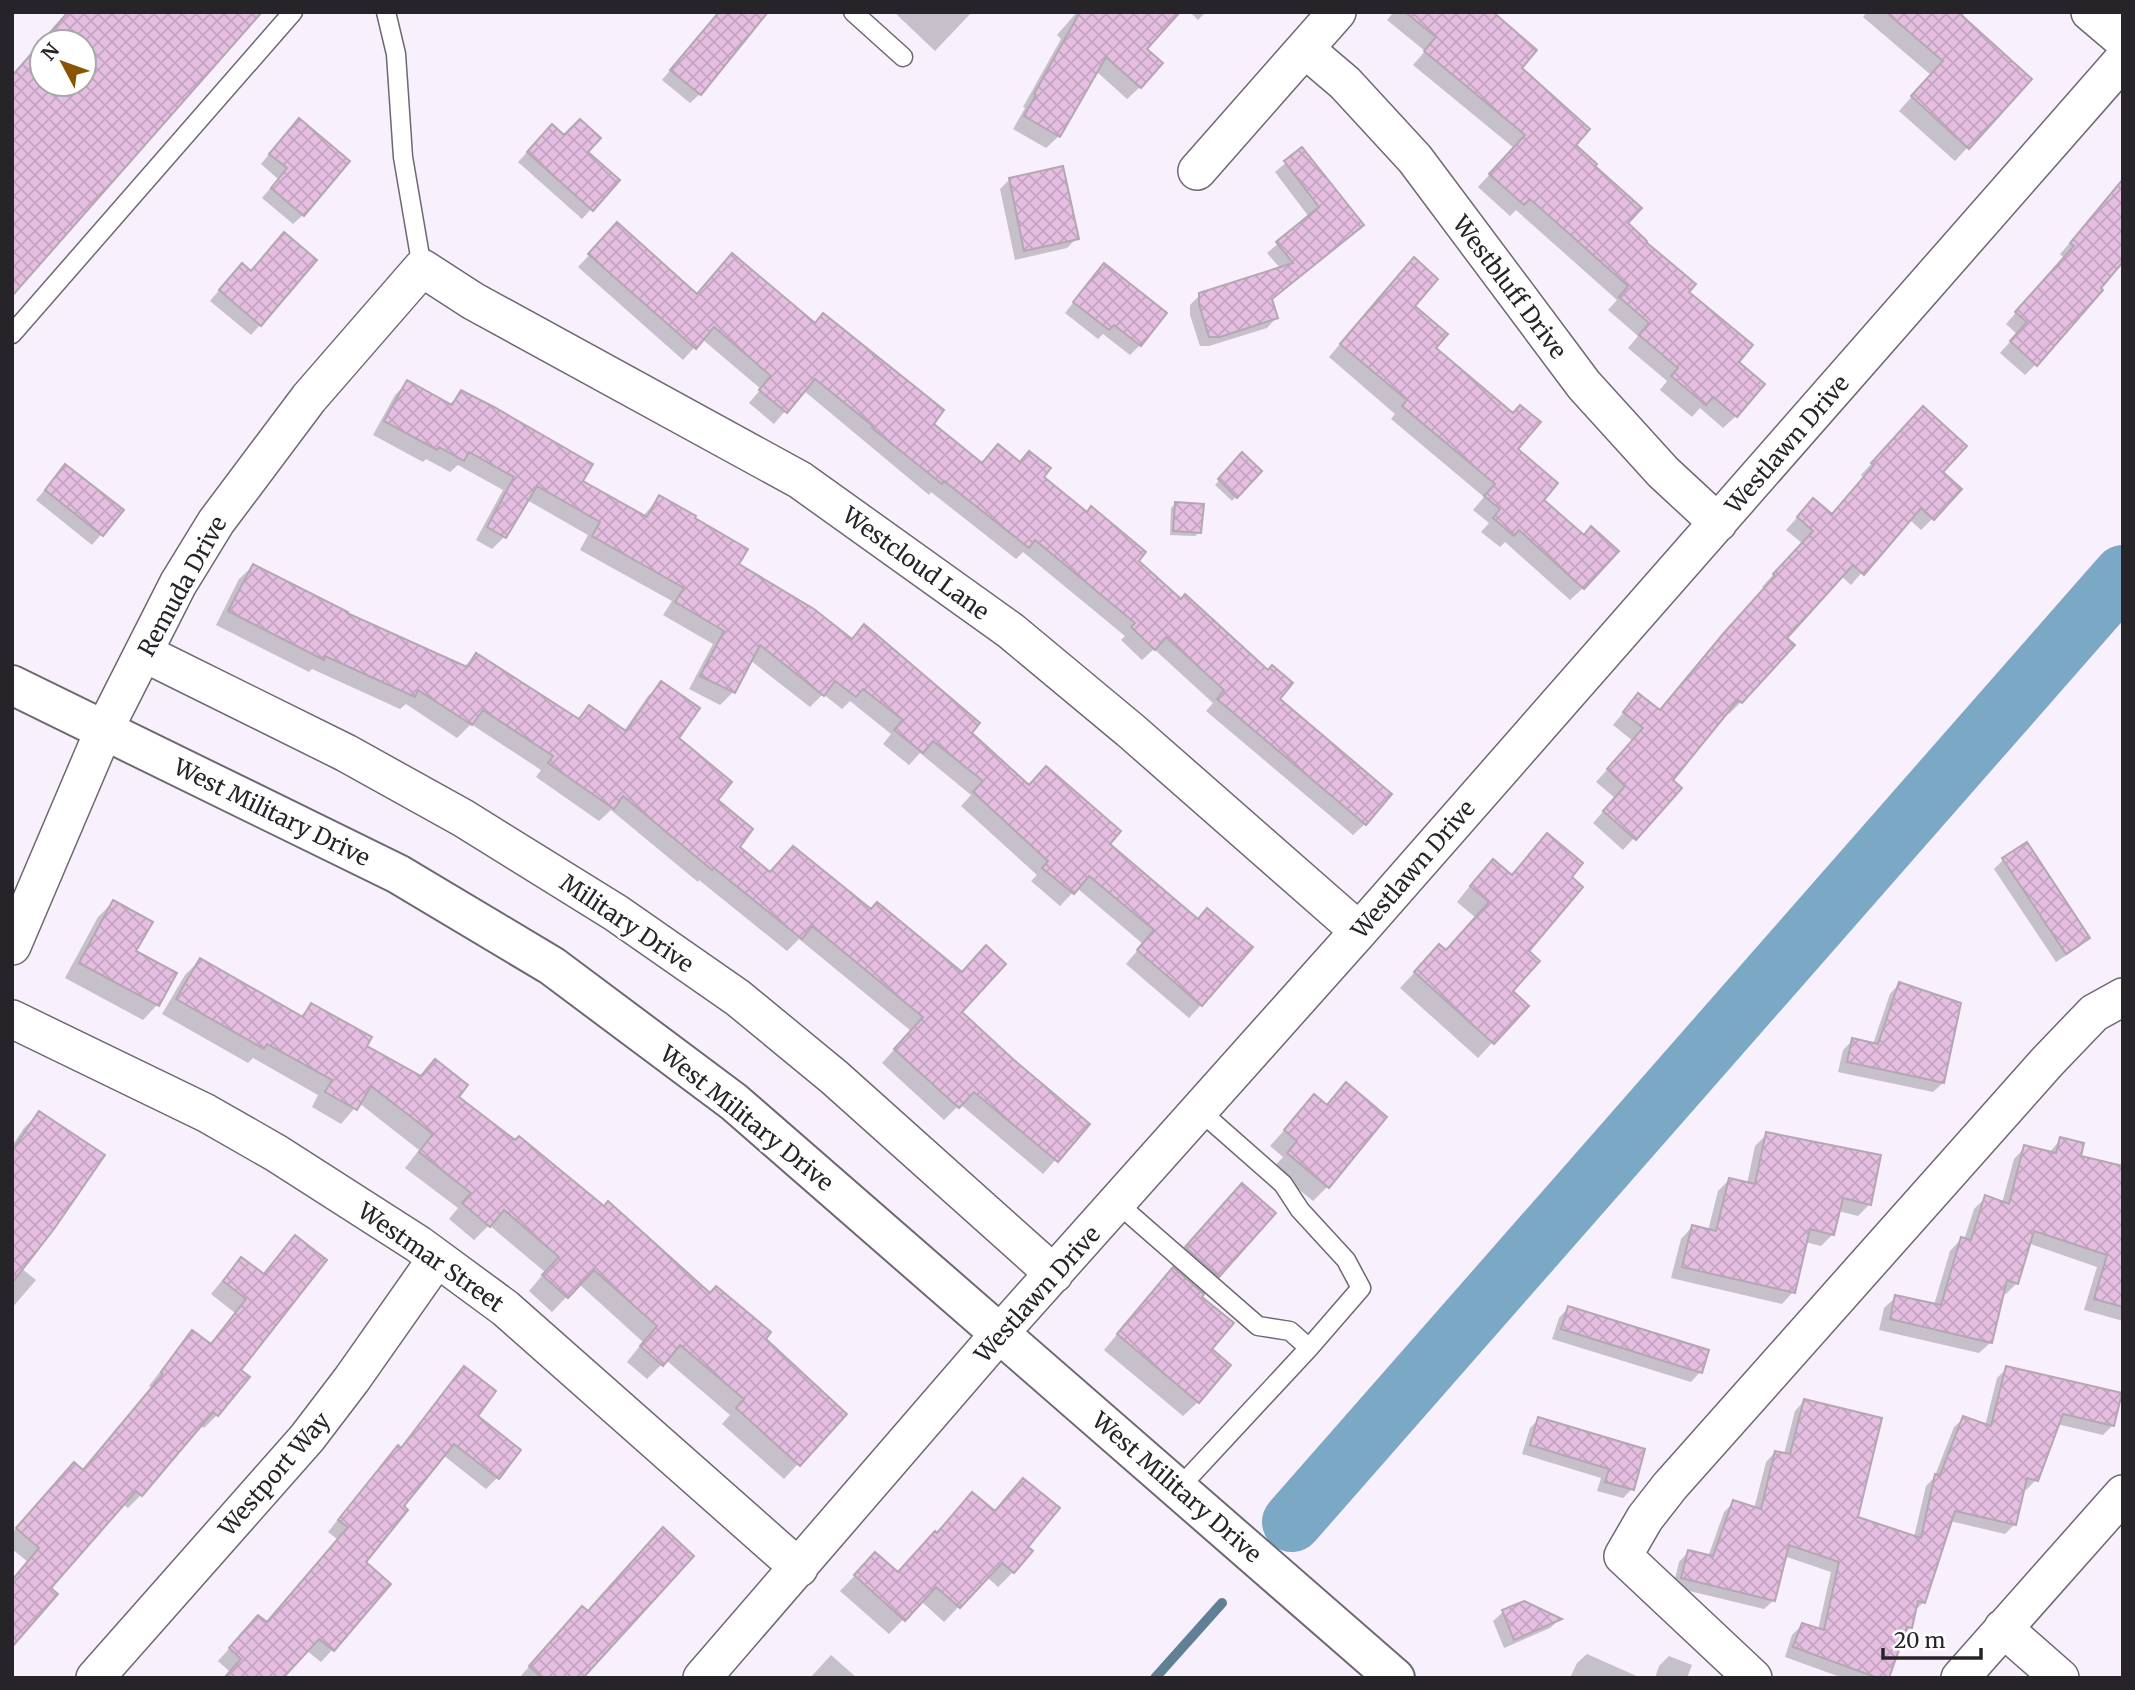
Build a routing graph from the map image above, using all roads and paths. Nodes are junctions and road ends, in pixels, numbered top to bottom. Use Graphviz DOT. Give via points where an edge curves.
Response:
graph roads {
  1 [pos="293,12"];
  2 [pos="386,12"];
  3 [pos="853,12"];
  4 [pos="1338,12"];
  5 [pos="2090,12"];
  6 [pos="2123,40"];
  7 [pos="1305,48"];
  8 [pos="903,57"];
  9 [pos="2123,60"];
  10 [pos="1197,171"];
  11 [pos="422,268"];
  12 [pos="12,334"];
  13 [pos="1718,523"];
  14 [pos="144,653"];
  15 [pos="12,685"];
  16 [pos="104,730"];
  17 [pos="1359,930"];
  18 [pos="12,946"];
  19 [pos="2123,997"];
  20 [pos="12,1019"];
  21 [pos="1199,1110"];
  22 [pos="1117,1203"];
  23 [pos="437,1258"];
  24 [pos="1054,1274"];
  25 [pos="1000,1333"];
  26 [pos="1309,1348"];
  27 [pos="1178,1489"];
  28 [pos="2123,1494"];
  29 [pos="799,1568"];
  30 [pos="2003,1628"];
  31 [pos="95,1678"];
  32 [pos="702,1678"];
  33 [pos="1395,1678"];
  34 [pos="1753,1678"];
  35 [pos="1960,1678"];
  36 [pos="2060,1678"];
  1 -- 12 [label="lane"];
  2 -- 11 [label="lane" via="396,54 403,157"];
  3 -- 8 [label="lane"];
  4 -- 7 [label="street"];
  5 -- 6 [label="street"];
  7 -- 10 [label="street"];
  7 -- 13 [label="street, Westbluff Drive" via="1345,83 1415,159 1584,385 1662,472"];
  9 -- 13 [label="street, Westlawn Drive"];
  11 -- 14 [label="street, Remuda Drive" via="309,398 216,522"];
  11 -- 17 [label="street, Westcloud Lane" via="473,301 800,480 1011,631"];
  13 -- 17 [label="street, Westlawn Drive"];
  14 -- 16 [label="street, Remuda Drive"];
  14 -- 24 [label="street, Military Drive" via="346,753 463,818 616,913 738,998 824,1068"];
  15 -- 16 [label="main road, West Military Drive"];
  16 -- 18 [label="street, Remuda Drive"];
  16 -- 25 [label="main road, West Military Drive" via="398,874 552,966 734,1102"];
  17 -- 21 [label="street, Westlawn Drive"];
  19 -- 34 [label="street" via="2094,1013 2038,1072 1670,1486 1644,1518 1623,1556"];
  20 -- 23 [label="street, Westmar Street" via="206,1112"];
  21 -- 22 [label="street, Westlawn Drive"];
  21 -- 26 [label="lane" via="1283,1184 1300,1210 1346,1260 1361,1288"];
  22 -- 24 [label="street, Westlawn Drive"];
  22 -- 26 [label="lane" via="1258,1326 1290,1331"];
  23 -- 29 [label="street, Westmar Street" via="505,1308"];
  23 -- 31 [label="street, Westport Way" via="307,1438"];
  24 -- 25 [label="street, Westlawn Drive"];
  25 -- 27 [label="main road, West Military Drive"];
  25 -- 29 [label="street, Westlawn Drive"];
  26 -- 27 [label="lane"];
  27 -- 33 [label="main road, West Military Drive"];
  28 -- 30 [label="street"];
  29 -- 32 [label="street, Westlawn Drive"];
  30 -- 35 [label="street"];
  30 -- 36 [label="street"];
}
